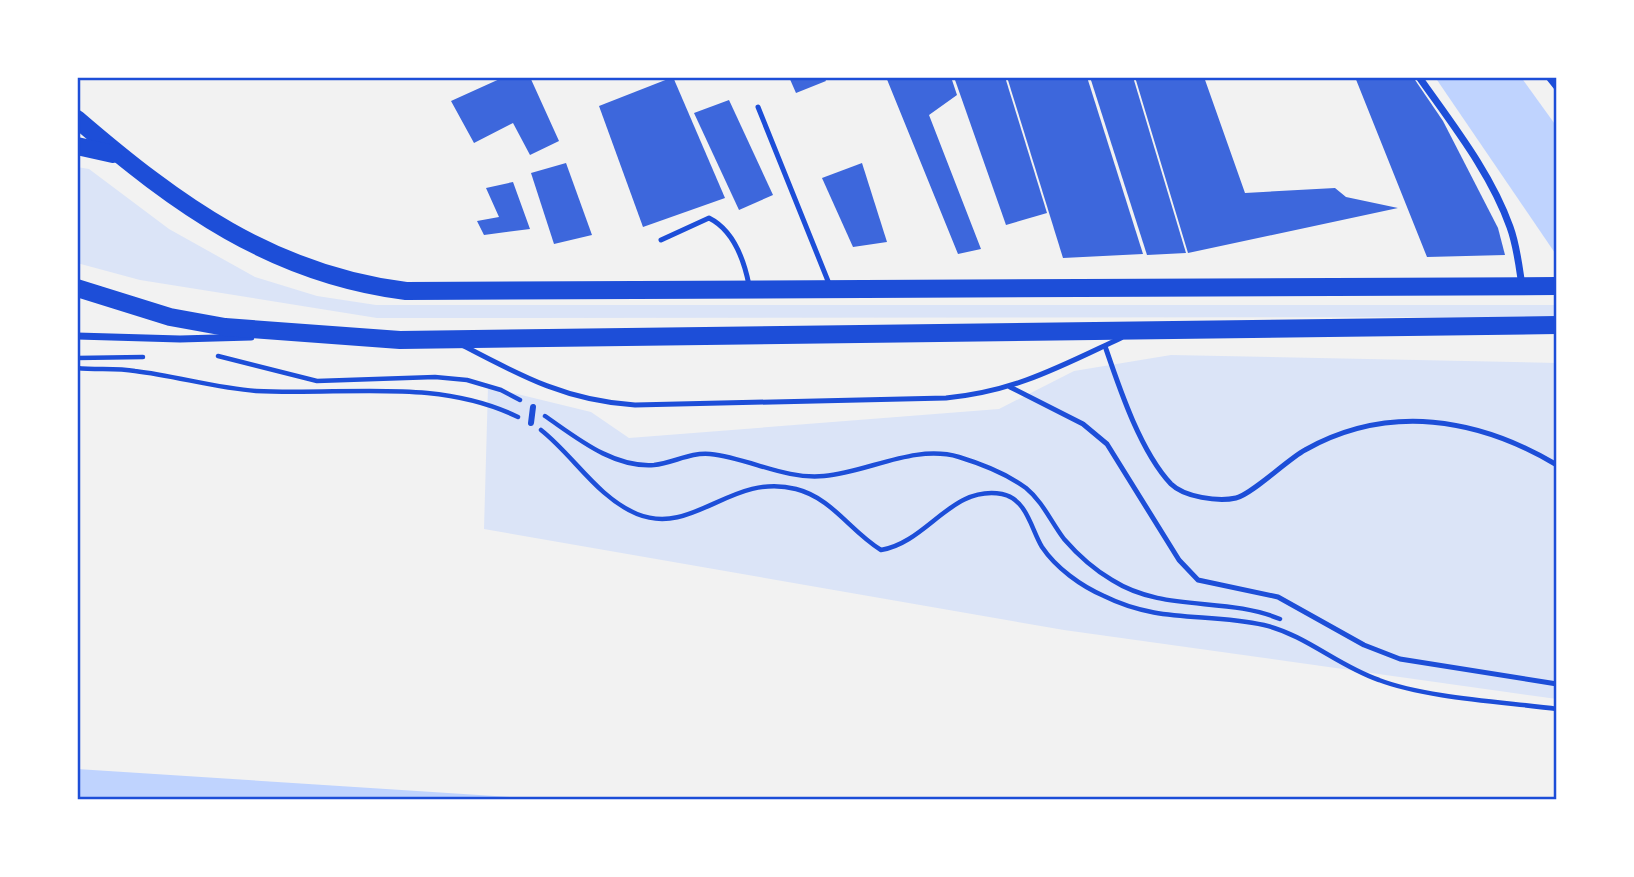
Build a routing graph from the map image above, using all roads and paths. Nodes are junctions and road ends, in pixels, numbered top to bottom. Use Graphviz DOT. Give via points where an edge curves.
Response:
graph roads {
  1 [pos="1419,77"];
  2 [pos="1549,77"];
  3 [pos="1557,87"];
  4 [pos="758,107"];
  5 [pos="77,119"];
  6 [pos="77,146"];
  7 [pos="119,156"];
  8 [pos="661,240"];
  9 [pos="1522,286"];
  10 [pos="1553,286"];
  11 [pos="77,288"];
  12 [pos="751,290"];
  13 [pos="832,290"];
  14 [pos="1557,325"];
  15 [pos="1139,329"];
  16 [pos="306,335"];
  17 [pos="77,336"];
  18 [pos="447,338"];
  19 [pos="1105,346"];
  20 [pos="206,355"];
  21 [pos="155,356"];
  22 [pos="77,358"];
  23 [pos="77,368"];
  24 [pos="1010,387"];
  25 [pos="533,407"];
  26 [pos="531,423"];
  27 [pos="1557,465"];
  28 [pos="1284,620"];
  29 [pos="1557,684"];
  30 [pos="1557,709"];
  1 -- 9 [label="street" via="1502,208 1516,248"];
  2 -- 3 [label="street"];
  4 -- 13 [label="lane"];
  5 -- 7 [label="main road"];
  6 -- 7 [label="main road"];
  7 -- 12 [label="main road" via="220,228 303,267 364,286 406,291"];
  8 -- 12 [label="lane" via="709,218 720,224 744,260"];
  9 -- 10 [label="main road"];
  9 -- 13 [label="main road"];
  11 -- 16 [label="main road" via="170,317"];
  12 -- 13 [label="main road"];
  14 -- 15 [label="main road"];
  15 -- 18 [label="main road"];
  15 -- 19 [label="lane"];
  16 -- 17 [label="street"];
  16 -- 18 [label="main road"];
  18 -- 24 [label="lane" via="537,384 602,403 946,398"];
  19 -- 24 [label="lane"];
  19 -- 27 [label="lane" via="1115,380 1153,458 1172,486 1204,498 1238,498 1306,450 1392,421 1452,422 1493,434"];
  20 -- 25 [label="path" via="235,358 317,381 467,380 501,390"];
  21 -- 22 [label="path"];
  23 -- 26 [label="path" via="132,370 252,391 442,394 484,401"];
  24 -- 29 [label="lane" via="1083,424 1107,444 1179,560 1198,580 1278,597 1364,645 1400,659"];
  25 -- 26 [label="street"];
  25 -- 28 [label="path" via="627,464 655,465 707,453 793,474 823,476 930,453 957,456 1004,474 1027,489 1064,539 1111,580 1143,596 1236,607"];
  26 -- 30 [label="path" via="610,498 638,514 663,519 691,515 730,493 763,485 795,488 824,499 881,550 899,547 918,536 965,497 1004,494 1020,504 1042,547 1062,568 1092,591 1126,607 1166,617 1266,626 1301,638 1341,665 1381,681"];
}
